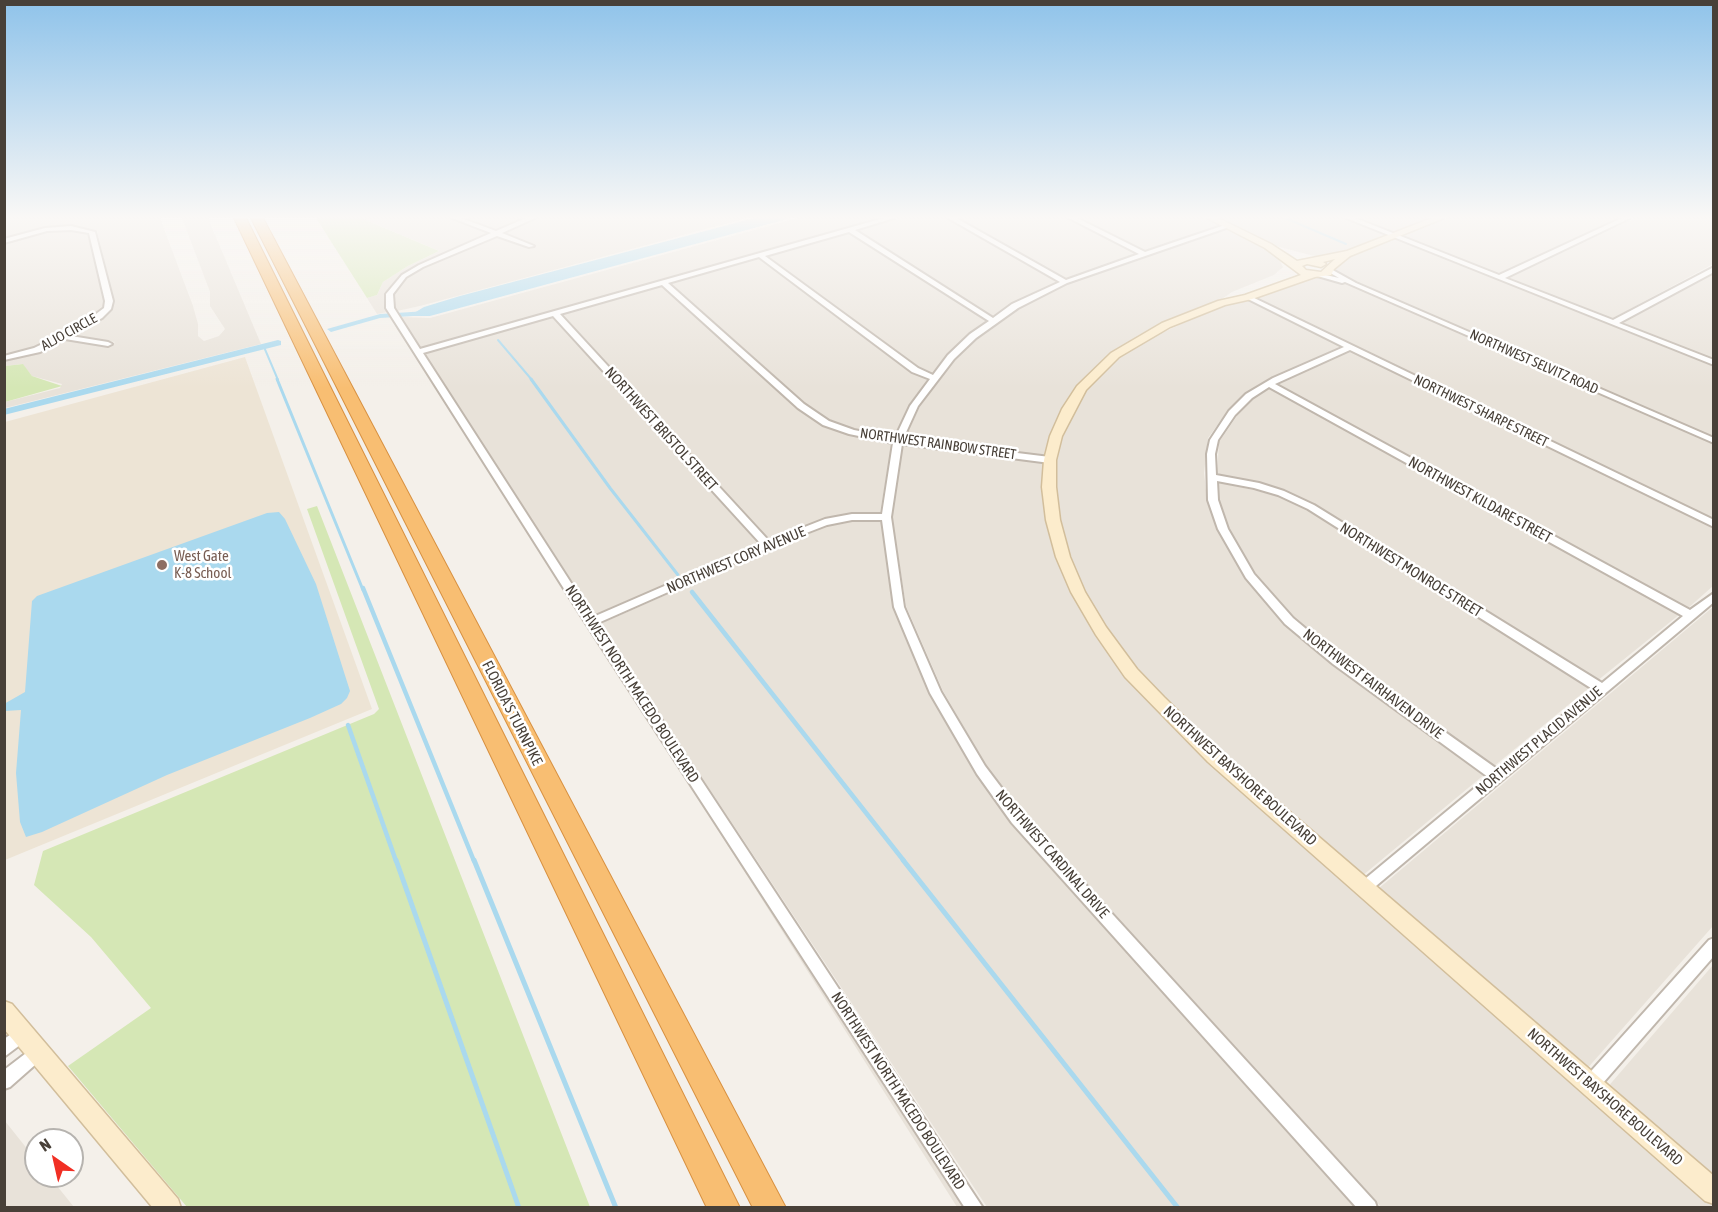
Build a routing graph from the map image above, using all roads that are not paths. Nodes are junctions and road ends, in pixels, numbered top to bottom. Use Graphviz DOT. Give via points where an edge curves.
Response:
graph roads {
  1 [pos="102,275"];
  2 [pos="268,275"];
  3 [pos="285,275"];
  4 [pos="406,275"];
  5 [pos="690,275"];
  6 [pos="786,275"];
  7 [pos="920,275"];
  8 [pos="1052,275"];
  9 [pos="1086,275"];
  10 [pos="1279,275"];
  11 [pos="1315,275"];
  12 [pos="1319,275"];
  13 [pos="1338,275"];
  14 [pos="1490,275"];
  15 [pos="1506,275"];
  16 [pos="1703,275"];
  17 [pos="1499,278"];
  18 [pos="663,282"];
  19 [pos="1065,282"];
  20 [pos="1354,284"];
  21 [pos="1248,297"];
  22 [pos="1222,303"];
  23 [pos="555,313"];
  24 [pos="993,321"];
  25 [pos="1613,323"];
  26 [pos="64,337"];
  27 [pos="108,344"];
  28 [pos="1350,347"];
  29 [pos="417,352"];
  30 [pos="4,358"];
  31 [pos="1713,363"];
  32 [pos="934,378"];
  33 [pos="1269,384"];
  34 [pos="898,441"];
  35 [pos="1713,441"];
  36 [pos="1050,460"];
  37 [pos="1211,477"];
  38 [pos="886,517"];
  39 [pos="1713,524"];
  40 [pos="767,545"];
  41 [pos="1713,596"];
  42 [pos="1691,615"];
  43 [pos="591,622"];
  44 [pos="1602,689"];
  45 [pos="1497,776"];
  46 [pos="1365,886"];
  47 [pos="1713,945"];
  48 [pos="4,1012"];
  49 [pos="23,1034"];
  50 [pos="4,1049"];
  51 [pos="39,1053"];
  52 [pos="4,1081"];
  53 [pos="1590,1086"];
  54 [pos="1713,1192"];
  55 [pos="169,1208"];
  56 [pos="724,1208"];
  57 [pos="770,1208"];
  58 [pos="975,1208"];
  59 [pos="1369,1208"];
  1 -- 26 [label="street, ALJO CIRCLE" via="109,301 107,309"];
  2 -- 56 [label="highway, FLORIDA'S TURNPIKE"];
  3 -- 57 [label="highway, FLORIDA'S TURNPIKE"];
  4 -- 29 [label="street, NORTHWEST NORTH MACEDO BOULEVARD" via="388,294 390,308"];
  5 -- 18 [label="street"];
  6 -- 32 [label="street" via="915,370"];
  7 -- 24 [label="street"];
  8 -- 19 [label="street"];
  9 -- 19 [label="street, NORTHWEST CARDINAL DRIVE"];
  10 -- 22 [label="main road, NORTHWEST BAYSHORE BOULEVARD"];
  11 -- 12 [label="main road, NORTHWEST BAYSHORE BOULEVARD"];
  11 -- 20 [label="street, NORTHWEST SELVITZ ROAD"];
  11 -- 21 [label="main road, NORTHWEST BAYSHORE BOULEVARD"];
  13 -- 20 [label="street, NORTHWEST SELVITZ ROAD"];
  14 -- 17 [label="street"];
  15 -- 17 [label="street"];
  16 -- 25 [label="street"];
  17 -- 25 [label="street"];
  18 -- 23 [label="street"];
  18 -- 34 [label="street, NORTHWEST RAINBOW STREET" via="801,406 826,423"];
  19 -- 24 [label="street, NORTHWEST CARDINAL DRIVE"];
  20 -- 35 [label="street, NORTHWEST SELVITZ ROAD"];
  21 -- 22 [label="main road, NORTHWEST BAYSHORE BOULEVARD"];
  21 -- 28 [label="street, NORTHWEST SHARPE STREET"];
  22 -- 36 [label="main road, NORTHWEST BAYSHORE BOULEVARD" via="1143,337 1097,370 1068,409"];
  23 -- 29 [label="street"];
  23 -- 40 [label="street, NORTHWEST BRISTOL STREET"];
  24 -- 32 [label="street, NORTHWEST CARDINAL DRIVE" via="951,357"];
  25 -- 31 [label="street"];
  26 -- 27 [label="street"];
  26 -- 30 [label="street, ALJO CIRCLE" via="37,350"];
  28 -- 33 [label="street, NORTHWEST FAIRHAVEN DRIVE"];
  28 -- 39 [label="street, NORTHWEST SHARPE STREET"];
  29 -- 43 [label="street, NORTHWEST NORTH MACEDO BOULEVARD"];
  32 -- 34 [label="street, NORTHWEST CARDINAL DRIVE" via="914,406"];
  33 -- 37 [label="street, NORTHWEST FAIRHAVEN DRIVE" via="1249,396 1214,440"];
  33 -- 42 [label="street, NORTHWEST KILDARE STREET"];
  34 -- 36 [label="street, NORTHWEST RAINBOW STREET"];
  34 -- 38 [label="street, NORTHWEST CARDINAL DRIVE"];
  36 -- 46 [label="main road, NORTHWEST BAYSHORE BOULEVARD" via="1053,520 1063,557 1101,632 1131,673 1214,757"];
  37 -- 44 [label="street, NORTHWEST MONROE STREET" via="1256,485 1311,507"];
  37 -- 45 [label="street, NORTHWEST FAIRHAVEN DRIVE" via="1213,500 1223,529 1250,576 1289,621 1337,661"];
  38 -- 40 [label="street, NORTHWEST CORY AVENUE" via="825,522"];
  38 -- 59 [label="street, NORTHWEST CARDINAL DRIVE" via="899,607 936,693 981,770 1017,819"];
  40 -- 43 [label="street, NORTHWEST CORY AVENUE"];
  41 -- 42 [label="street, NORTHWEST PLACID AVENUE"];
  42 -- 44 [label="street, NORTHWEST PLACID AVENUE"];
  43 -- 58 [label="street, NORTHWEST NORTH MACEDO BOULEVARD"];
  44 -- 45 [label="street, NORTHWEST PLACID AVENUE"];
  45 -- 46 [label="street, NORTHWEST PLACID AVENUE"];
  46 -- 53 [label="main road, NORTHWEST BAYSHORE BOULEVARD"];
  47 -- 53 [label="street"];
  48 -- 49 [label="main road"];
  49 -- 50 [label="street"];
  49 -- 51 [label="main road"];
  51 -- 52 [label="street"];
  51 -- 55 [label="main road"];
  53 -- 54 [label="main road, NORTHWEST BAYSHORE BOULEVARD"];
}
